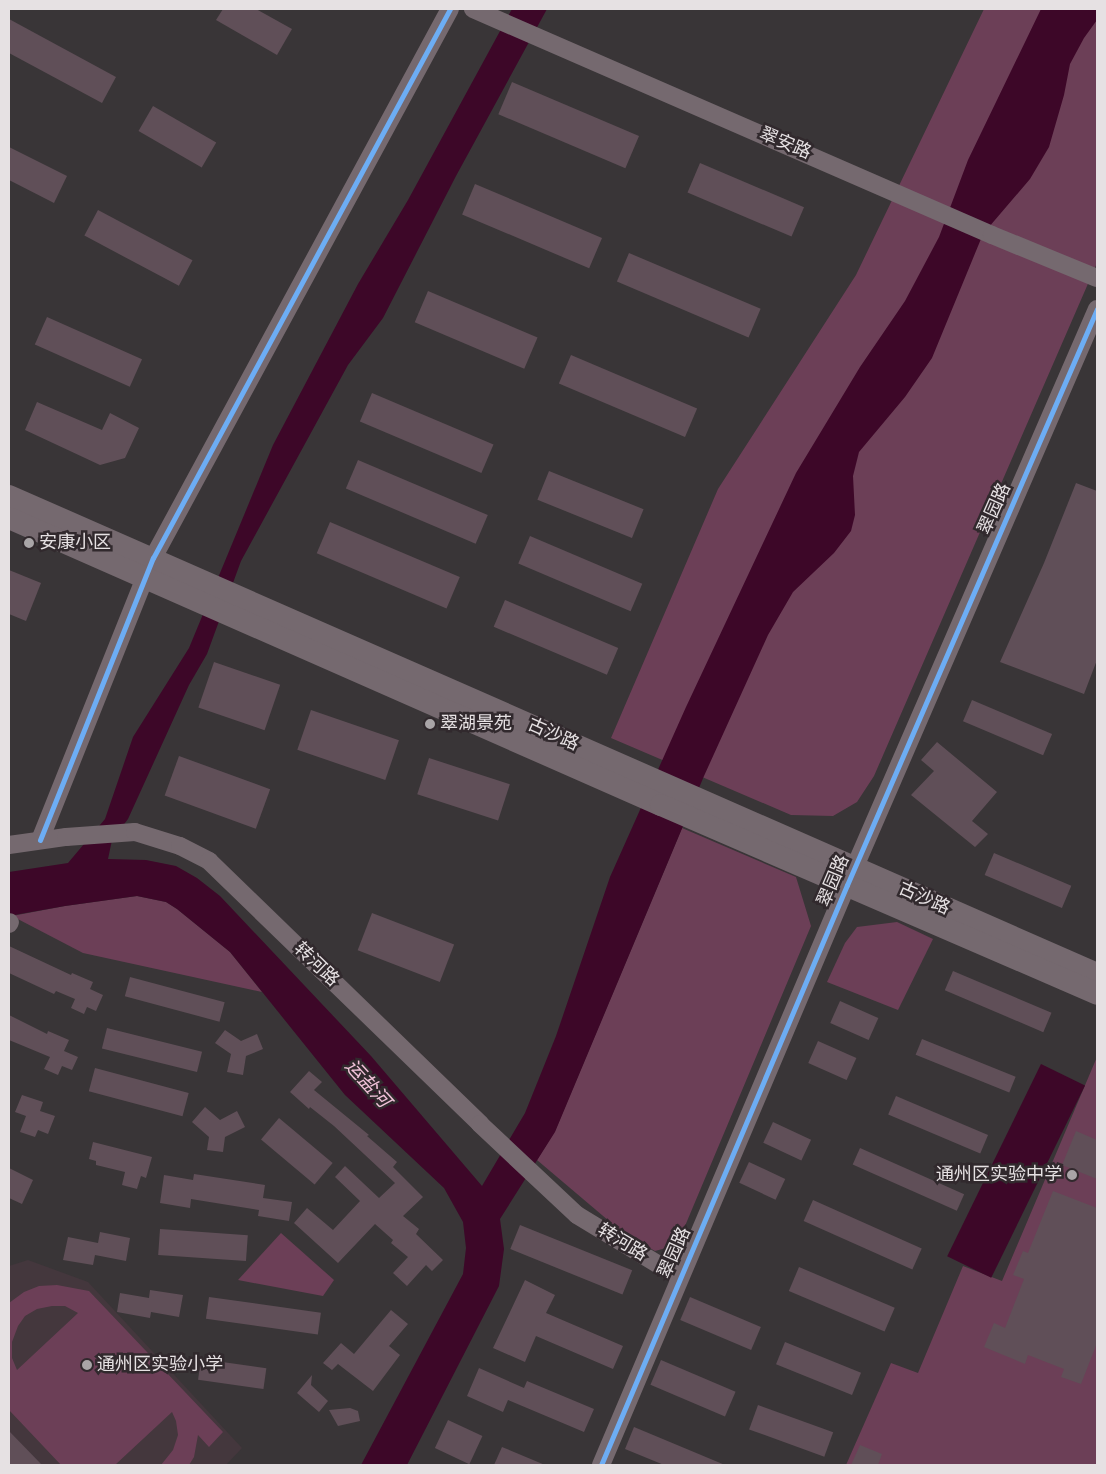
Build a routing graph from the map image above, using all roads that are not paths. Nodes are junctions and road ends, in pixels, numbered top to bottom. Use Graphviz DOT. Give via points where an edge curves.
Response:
graph roads {
  1 [pos="450,9"];
  2 [pos="473,9"];
  3 [pos="1097,278"];
  4 [pos="1097,309"];
  5 [pos="9,496"];
  6 [pos="9,518"];
  7 [pos="148,568"];
  8 [pos="40,840"];
  9 [pos="9,845"];
  10 [pos="850,876"];
  11 [pos="1097,974"];
  12 [pos="1097,994"];
  13 [pos="679,1277"];
  14 [pos="601,1465"];
  1 -- 7 [label="street"];
  2 -- 3 [label="street, 翠安路"];
  4 -- 10 [label="street, 翠园路"];
  5 -- 7 [label="main road, 古沙路"];
  6 -- 7 [label="main road, 古沙路"];
  7 -- 8 [label="street"];
  7 -- 10 [label="main road, 古沙路"];
  8 -- 9 [label="street"];
  8 -- 13 [label="street, 转河路" via="135,832 180,846 209,861 577,1215"];
  10 -- 11 [label="main road, 古沙路"];
  10 -- 12 [label="main road, 古沙路"];
  10 -- 13 [label="street, 翠园路"];
  13 -- 14 [label="street, 翠园路"];
}
